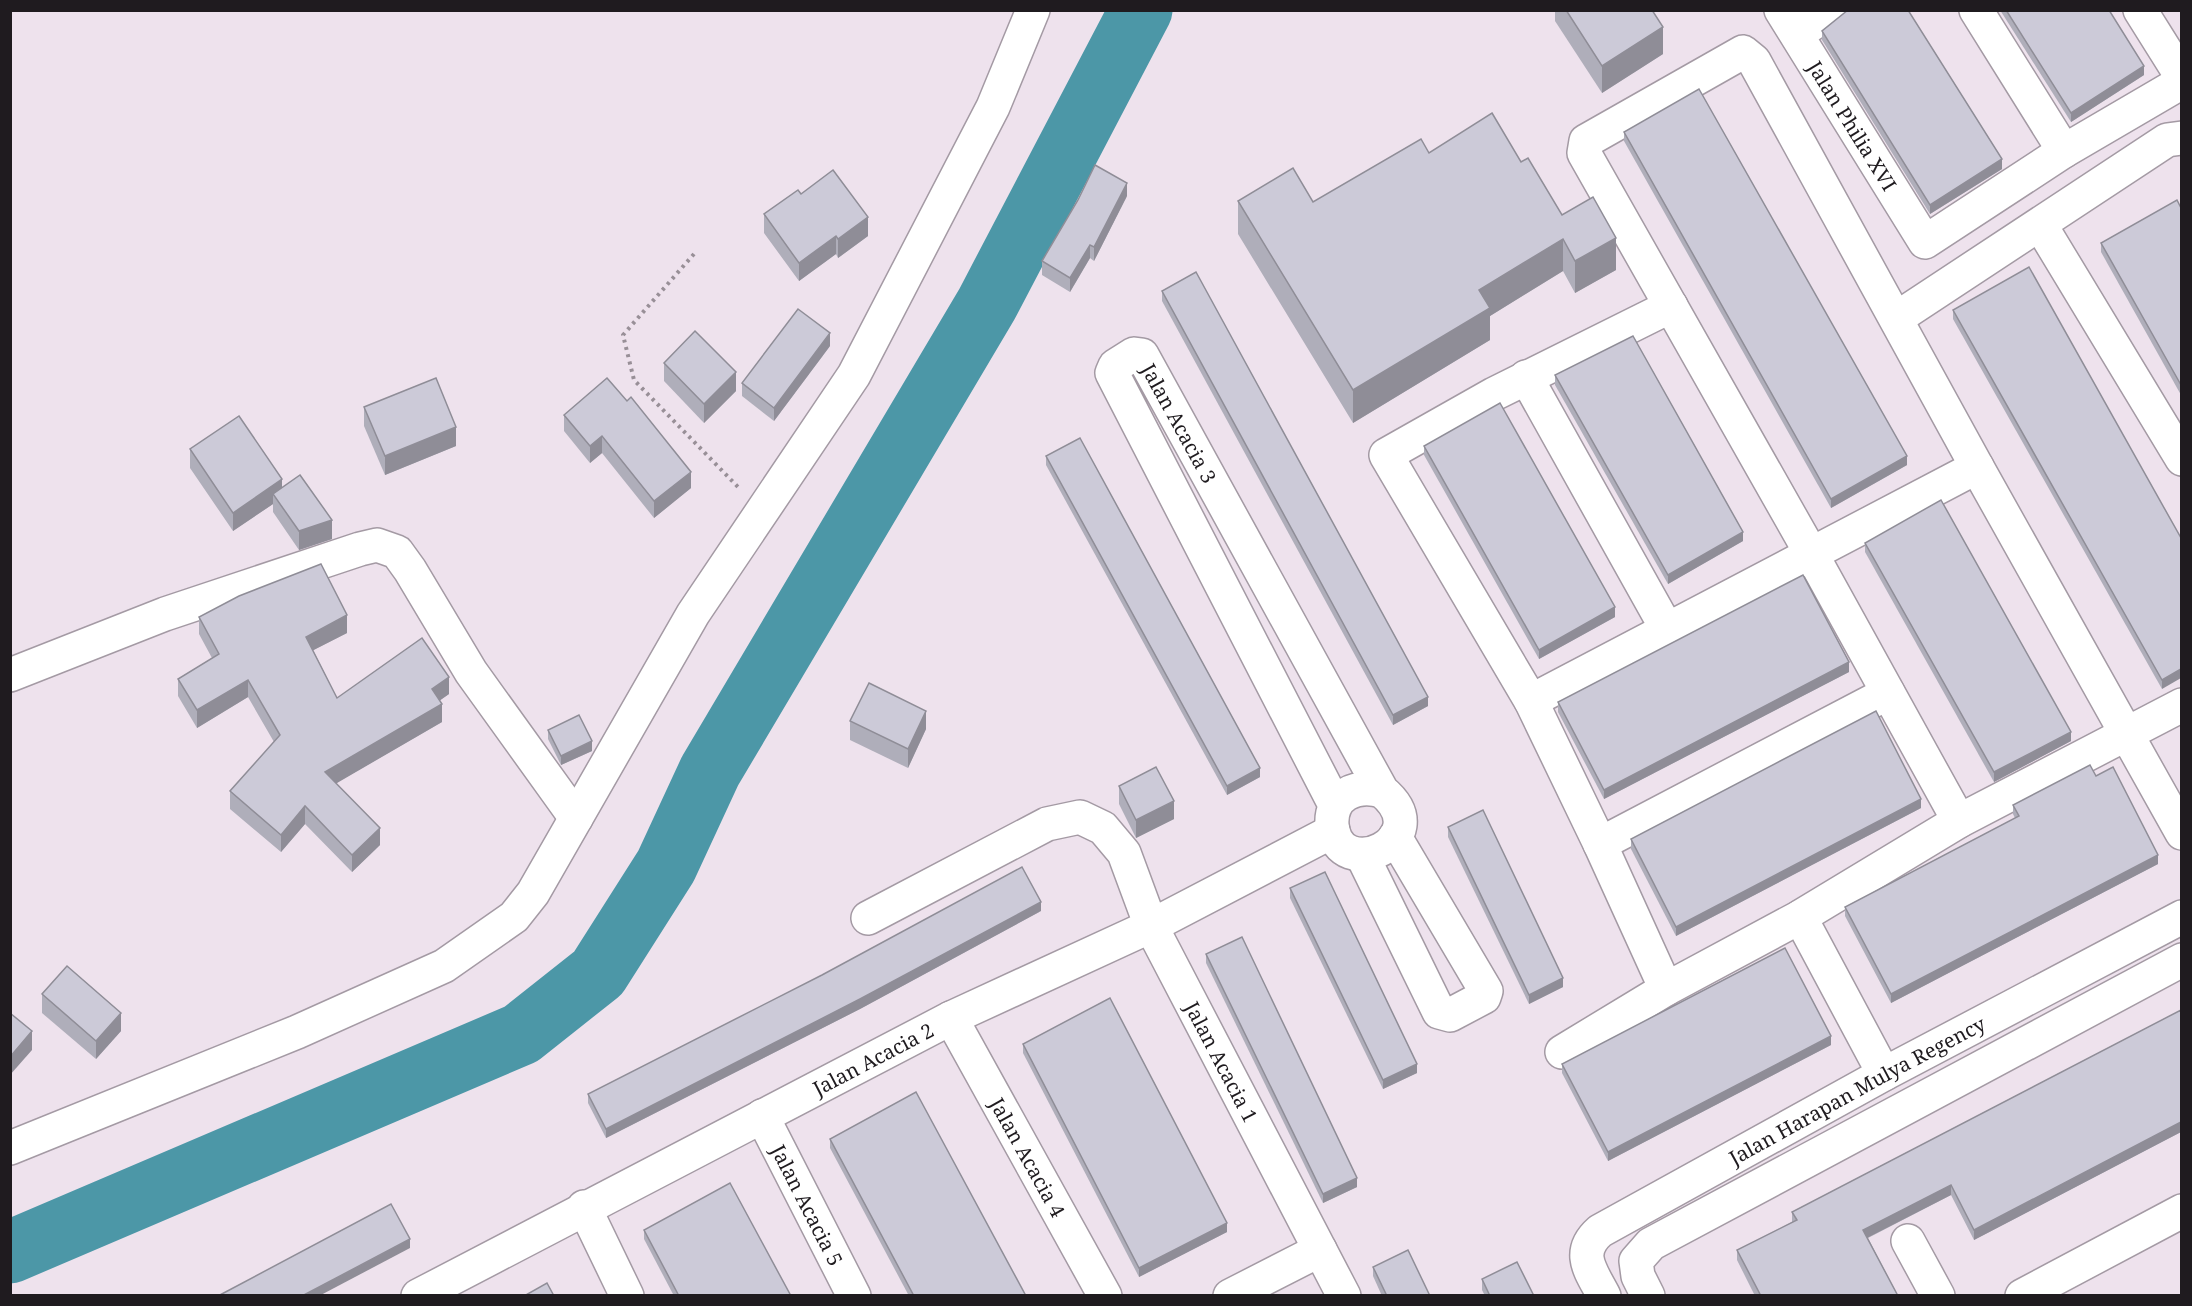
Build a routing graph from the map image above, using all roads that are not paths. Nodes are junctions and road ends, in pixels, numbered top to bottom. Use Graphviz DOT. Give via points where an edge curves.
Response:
graph roads {
  1 [pos="1033,10"];
  2 [pos="1833,10"];
  3 [pos="1976,10"];
  4 [pos="2140,10"];
  5 [pos="1789,22"];
  6 [pos="2181,77"];
  7 [pos="2181,82"];
  8 [pos="2181,138"];
  9 [pos="2064,151"];
  10 [pos="2041,226"];
  11 [pos="1671,306"];
  12 [pos="1897,318"];
  13 [pos="1526,378"];
  14 [pos="2181,459"];
  15 [pos="1977,467"];
  16 [pos="1812,555"];
  17 [pos="1668,631"];
  18 [pos="10,675"];
  19 [pos="1888,693"];
  20 [pos="1531,701"];
  21 [pos="2181,705"];
  22 [pos="2127,734"];
  23 [pos="1382,791"];
  24 [pos="576,818"];
  25 [pos="1334,818"];
  26 [pos="1959,821"];
  27 [pos="2181,833"];
  28 [pos="1395,837"];
  29 [pos="1600,844"];
  30 [pos="1362,855"];
  31 [pos="1800,917"];
  32 [pos="2181,917"];
  33 [pos="868,918"];
  34 [pos="1151,926"];
  35 [pos="2181,960"];
  36 [pos="1666,989"];
  37 [pos="951,1018"];
  38 [pos="1562,1052"];
  39 [pos="1884,1074"];
  40 [pos="762,1116"];
  41 [pos="10,1148"];
  42 [pos="584,1208"];
  43 [pos="2181,1211"];
  44 [pos="1908,1241"];
  45 [pos="1320,1250"];
  46 [pos="418,1296"];
  47 [pos="627,1296"];
  48 [pos="854,1296"];
  49 [pos="1104,1296"];
  50 [pos="1230,1296"];
  51 [pos="1344,1296"];
  52 [pos="1604,1296"];
  53 [pos="1648,1296"];
  54 [pos="1938,1296"];
  55 [pos="2022,1296"];
  1 -- 24 [label="street" via="993,107 854,375 693,614"];
  2 -- 5 [label="street"];
  3 -- 9 [label="street"];
  4 -- 6 [label="street"];
  5 -- 9 [label="street, Jalan Philia XVI" via="1925,242"];
  7 -- 9 [label="street"];
  8 -- 10 [label="street" via="2167,140"];
  10 -- 12 [label="street"];
  10 -- 14 [label="street"];
  11 -- 12 [label="street" via="1584,148 1586,141 1743,52 1754,61"];
  11 -- 13 [label="street"];
  11 -- 16 [label="street"];
  12 -- 15 [label="street"];
  13 -- 17 [label="street"];
  13 -- 20 [label="street" via="1386,455"];
  15 -- 16 [label="street"];
  15 -- 22 [label="street"];
  16 -- 17 [label="street"];
  16 -- 19 [label="street"];
  17 -- 20 [label="street"];
  18 -- 24 [label="street" via="165,614 377,545 397,552 471,672"];
  19 -- 26 [label="street"];
  19 -- 29 [label="street"];
  20 -- 29 [label="street"];
  21 -- 22 [label="street"];
  22 -- 26 [label="street"];
  22 -- 27 [label="street"];
  23 -- 25 [label="street" via="1356,788 1344,794"];
  23 -- 25 [label="street, Jalan Acacia 3" via="1142,355 1134,354 1115,366 1112,373"];
  23 -- 28 [label="street" via="1398,812 1400,824"];
  24 -- 41 [label="street" via="533,893 514,917 444,966 297,1032"];
  25 -- 30 [label="street" via="1339,843"];
  25 -- 34 [label="street, Jalan Acacia 2"];
  26 -- 31 [label="street"];
  28 -- 30 [label="street" via="1387,848"];
  28 -- 30 [label="street" via="1483,981 1486,994 1475,1002 1446,1017 1439,1012"];
  29 -- 36 [label="street"];
  31 -- 36 [label="street"];
  31 -- 39 [label="street"];
  32 -- 39 [label="street, Jalan Harapan Mulya Regency"];
  33 -- 34 [label="street, Jalan Acacia 1" via="1047,824 1080,817 1103,828 1124,853"];
  34 -- 37 [label="street, Jalan Acacia 2"];
  34 -- 45 [label="street, Jalan Acacia 1"];
  35 -- 53 [label="street, Jalan Harapan Mulya Regency" via="1651,1244 1636,1262"];
  36 -- 38 [label="street"];
  37 -- 40 [label="street, Jalan Acacia 2"];
  37 -- 49 [label="street, Jalan Acacia 4"];
  39 -- 52 [label="street, Jalan Harapan Mulya Regency" via="1600,1231 1586,1248 1587,1262"];
  40 -- 42 [label="street, Jalan Acacia 2"];
  40 -- 48 [label="street, Jalan Acacia 5"];
  42 -- 46 [label="street, Jalan Acacia 2"];
  42 -- 47 [label="street"];
  43 -- 55 [label="street"];
  44 -- 54 [label="street"];
  45 -- 50 [label="street"];
  45 -- 51 [label="street, Jalan Acacia 1"];
}
